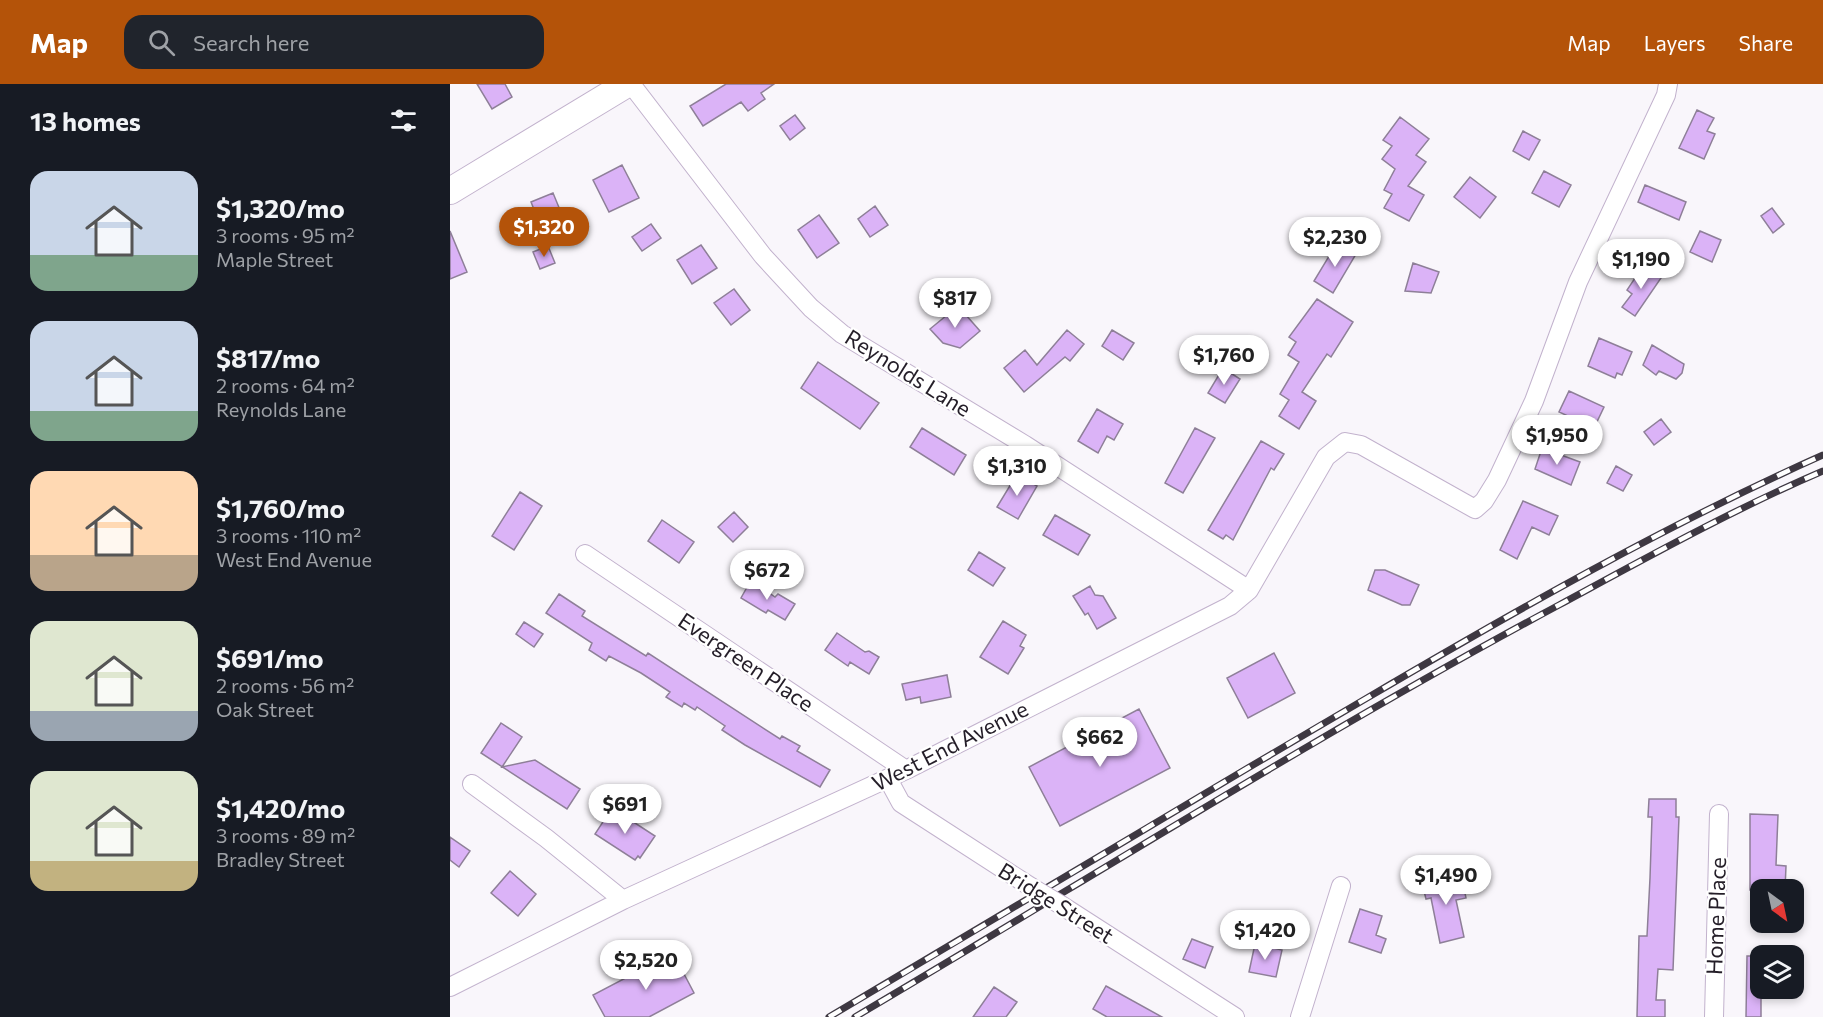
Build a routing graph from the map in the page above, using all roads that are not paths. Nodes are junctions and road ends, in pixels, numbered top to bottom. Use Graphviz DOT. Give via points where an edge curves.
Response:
graph roads {
  1 [pos="1668,84"];
  2 [pos="623,85"];
  3 [pos="450,191"];
  4 [pos="585,554"];
  5 [pos="1250,590"];
  6 [pos="906,770"];
  7 [pos="888,779"];
  8 [pos="472,784"];
  9 [pos="1719,814"];
  10 [pos="1341,886"];
  11 [pos="623,900"];
  12 [pos="450,987"];
  13 [pos="1235,1017"];
  14 [pos="1300,1017"];
  15 [pos="1714,1017"];
  1 -- 5 [label="street, West End Avenue" via="1578,282 1534,401 1484,501 1475,509 1361,445 1346,442 1326,457"];
  2 -- 3 [label="street"];
  2 -- 5 [label="street, Reynolds Lane" via="763,256 842,334 1062,468"];
  4 -- 6 [label="street, Evergreen Place"];
  5 -- 6 [label="street, West End Avenue" via="1201,622"];
  6 -- 7 [label="street, West End Avenue"];
  7 -- 11 [label="street, West End Avenue"];
  7 -- 13 [label="street, Bridge Street, bridge" via="901,802"];
  8 -- 11 [label="street"];
  9 -- 15 [label="street, Home Place"];
  10 -- 14 [label="street"];
  11 -- 12 [label="street, West End Avenue"];
}
